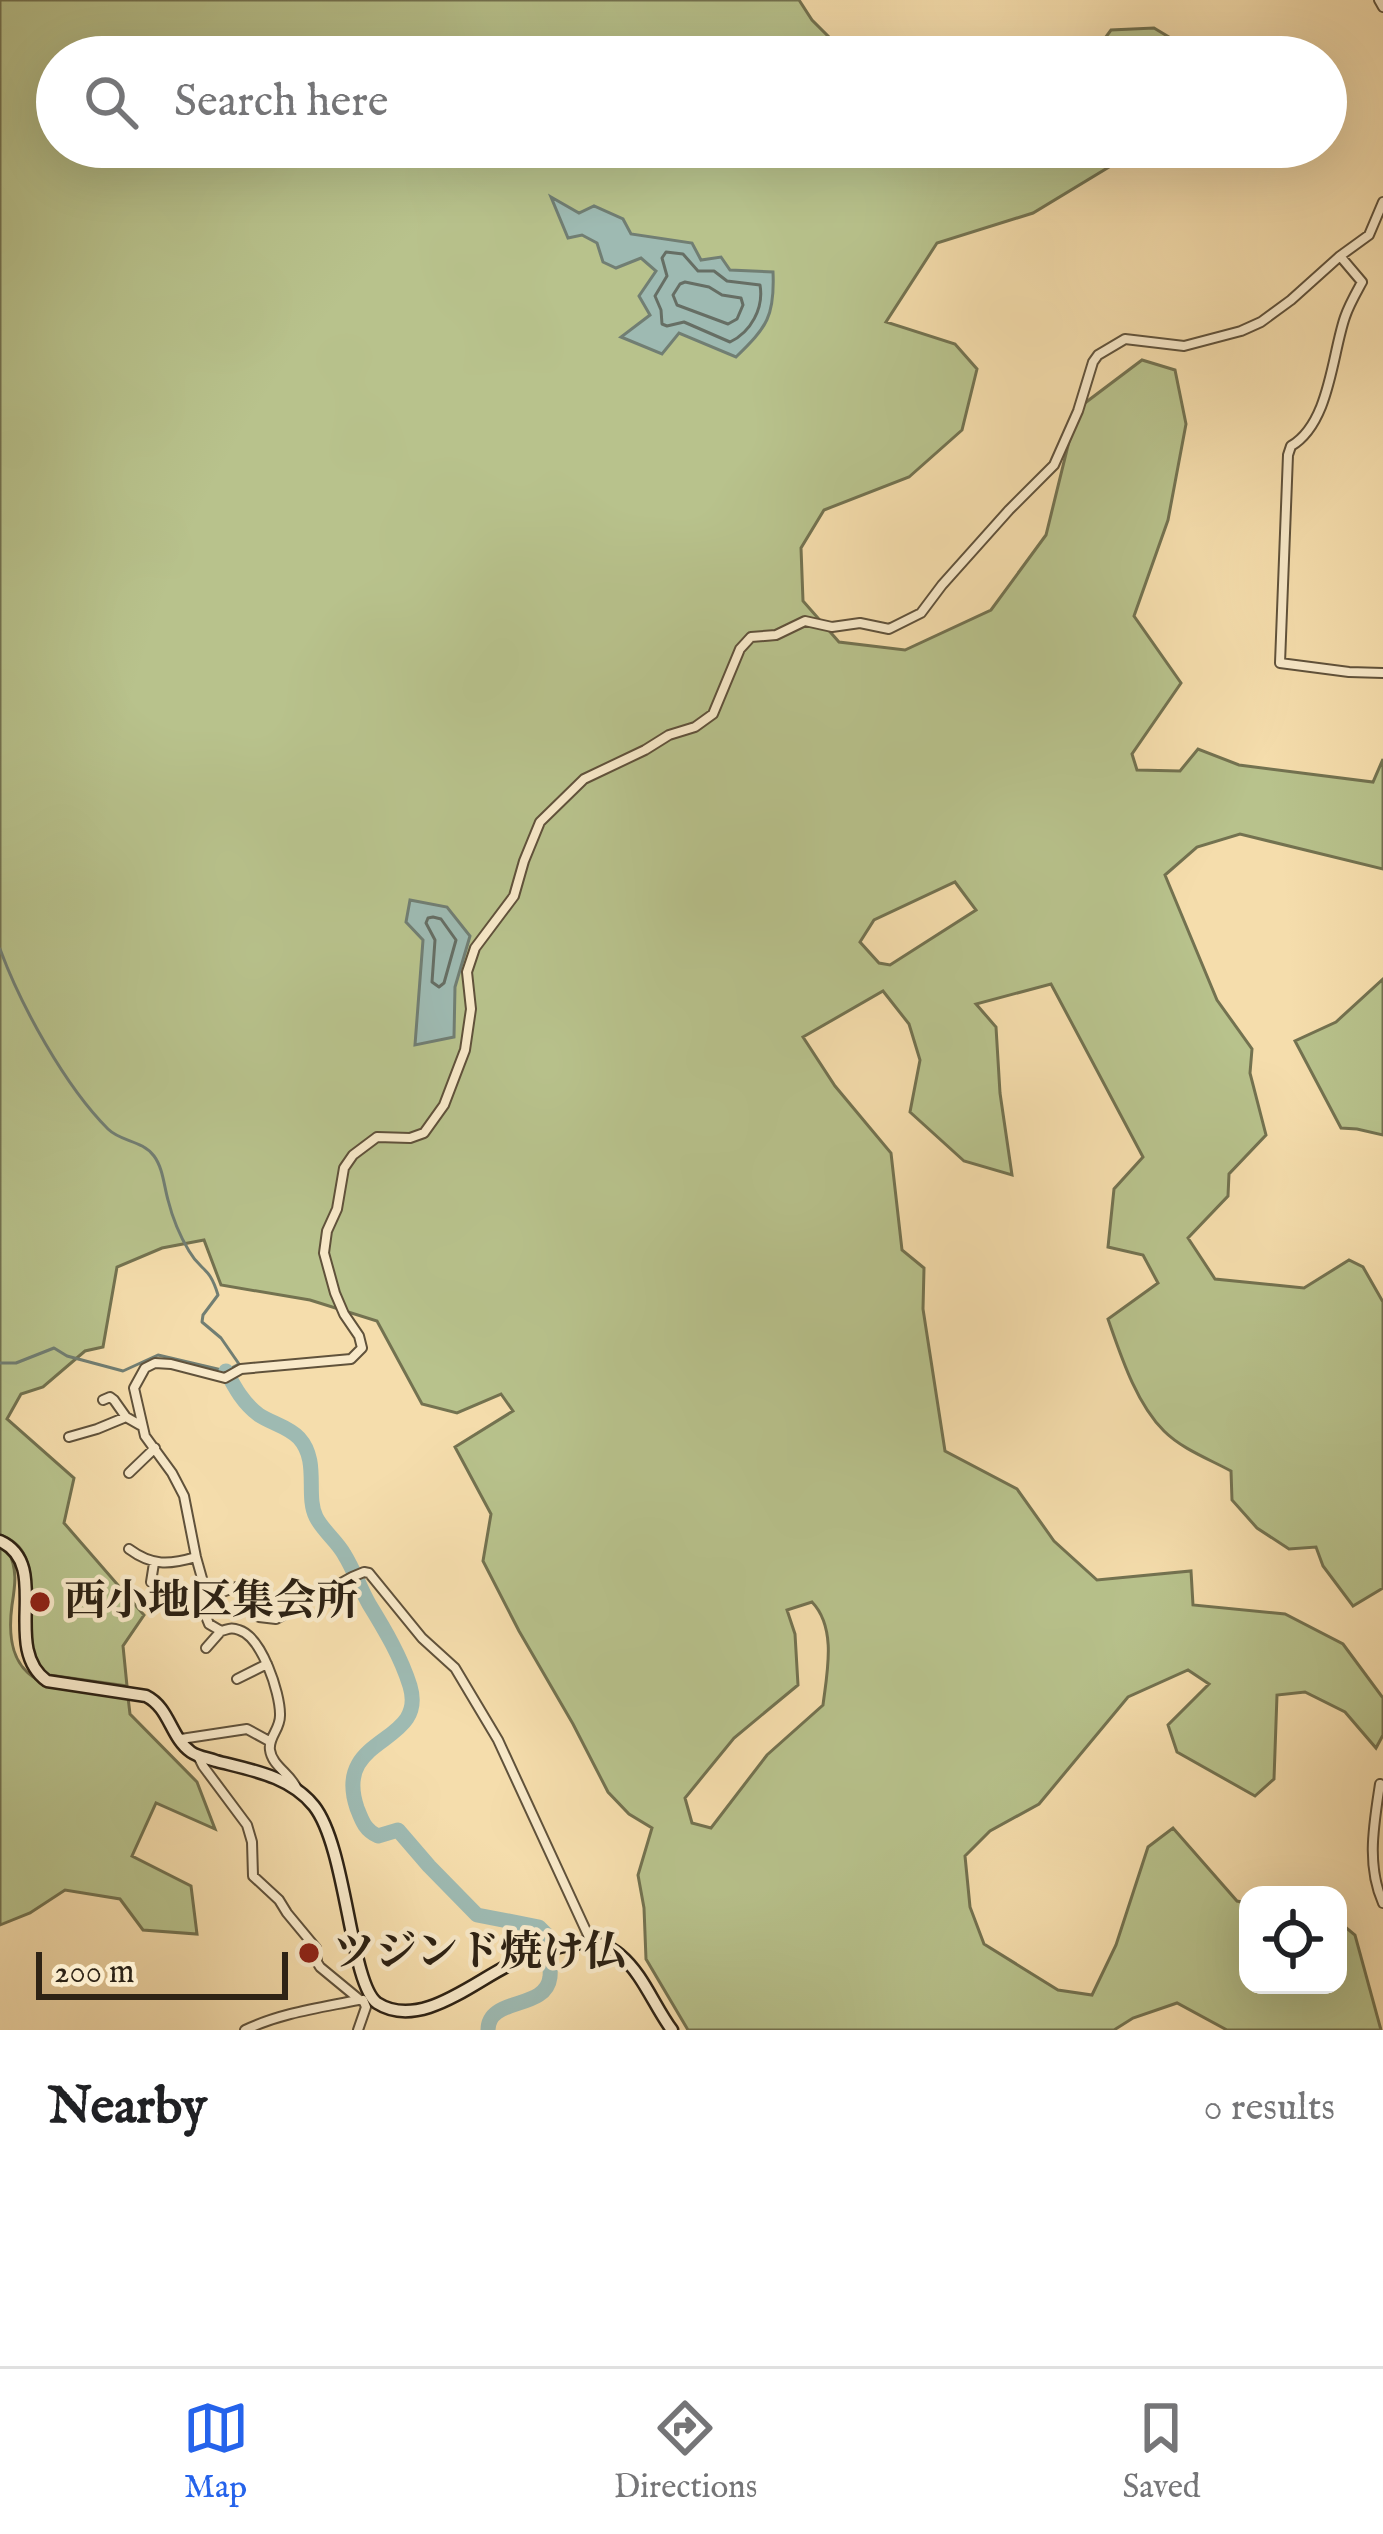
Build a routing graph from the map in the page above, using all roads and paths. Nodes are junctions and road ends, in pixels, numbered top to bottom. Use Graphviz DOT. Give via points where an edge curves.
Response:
graph roads {
  1 [pos="1383,202"];
  2 [pos="1340,256"];
  3 [pos="1383,673"];
  4 [pos="103,1400"];
  5 [pos="126,1417"];
  6 [pos="142,1427"];
  7 [pos="69,1436"];
  8 [pos="155,1448"];
  9 [pos="129,1473"];
  10 [pos="0,1541"];
  11 [pos="129,1549"];
  12 [pos="196,1557"];
  13 [pos="154,1563"];
  14 [pos="151,1582"];
  15 [pos="205,1589"];
  16 [pos="221,1631"];
  17 [pos="206,1648"];
  18 [pos="267,1664"];
  19 [pos="237,1679"];
  20 [pos="179,1740"];
  21 [pos="270,1741"];
  22 [pos="198,1756"];
  23 [pos="1380,1784"];
  24 [pos="297,1791"];
  25 [pos="1383,1903"];
  26 [pos="589,1942"];
  27 [pos="365,1999"];
  28 [pos="245,2030"];
  29 [pos="358,2030"];
  30 [pos="672,2030"];
  1 -- 2 [label="street" via="1370,235"];
  2 -- 3 [label="street" via="1362,282 1344,320 1330,387 1288,455 1280,663"];
  2 -- 6 [label="street" via="1241,331 1184,346 1125,339 1107,347 1093,362 1054,465 920,614 889,629 805,620 751,637 713,714 584,779 560,800 530,842 514,896 475,948 466,972 466,1050 444,1105 424,1132 377,1137 344,1168 324,1252 362,1348 351,1359 241,1369 225,1378 155,1363 134,1388"];
  4 -- 5 [label="street" via="115,1400"];
  5 -- 6 [label="street"];
  5 -- 7 [label="street"];
  6 -- 8 [label="street"];
  8 -- 9 [label="street"];
  8 -- 12 [label="street" via="184,1496"];
  10 -- 20 [label="main road" via="20,1573 15,1649 35,1676 146,1696"];
  11 -- 13 [label="street"];
  12 -- 13 [label="street"];
  12 -- 15 [label="street"];
  13 -- 14 [label="street"];
  15 -- 16 [label="street" via="203,1610"];
  15 -- 26 [label="street" via="236,1587 259,1617 276,1619 369,1574 455,1668 498,1740"];
  16 -- 17 [label="street"];
  16 -- 18 [label="street" via="248,1634"];
  18 -- 19 [label="street"];
  18 -- 21 [label="street" via="281,1719"];
  20 -- 21 [label="street" via="247,1729"];
  20 -- 22 [label="main road"];
  21 -- 24 [label="street"];
  22 -- 24 [label="main road" via="267,1774"];
  22 -- 27 [label="street" via="247,1825 254,1876 316,1948 320,1967"];
  23 -- 25 [label="street" via="1372,1857"];
  24 -- 27 [label="main road" via="330,1835"];
  26 -- 27 [label="main road" via="504,1967 418,2012"];
  26 -- 30 [label="main road" via="631,1966"];
  27 -- 28 [label="street"];
  27 -- 29 [label="street"];
}
